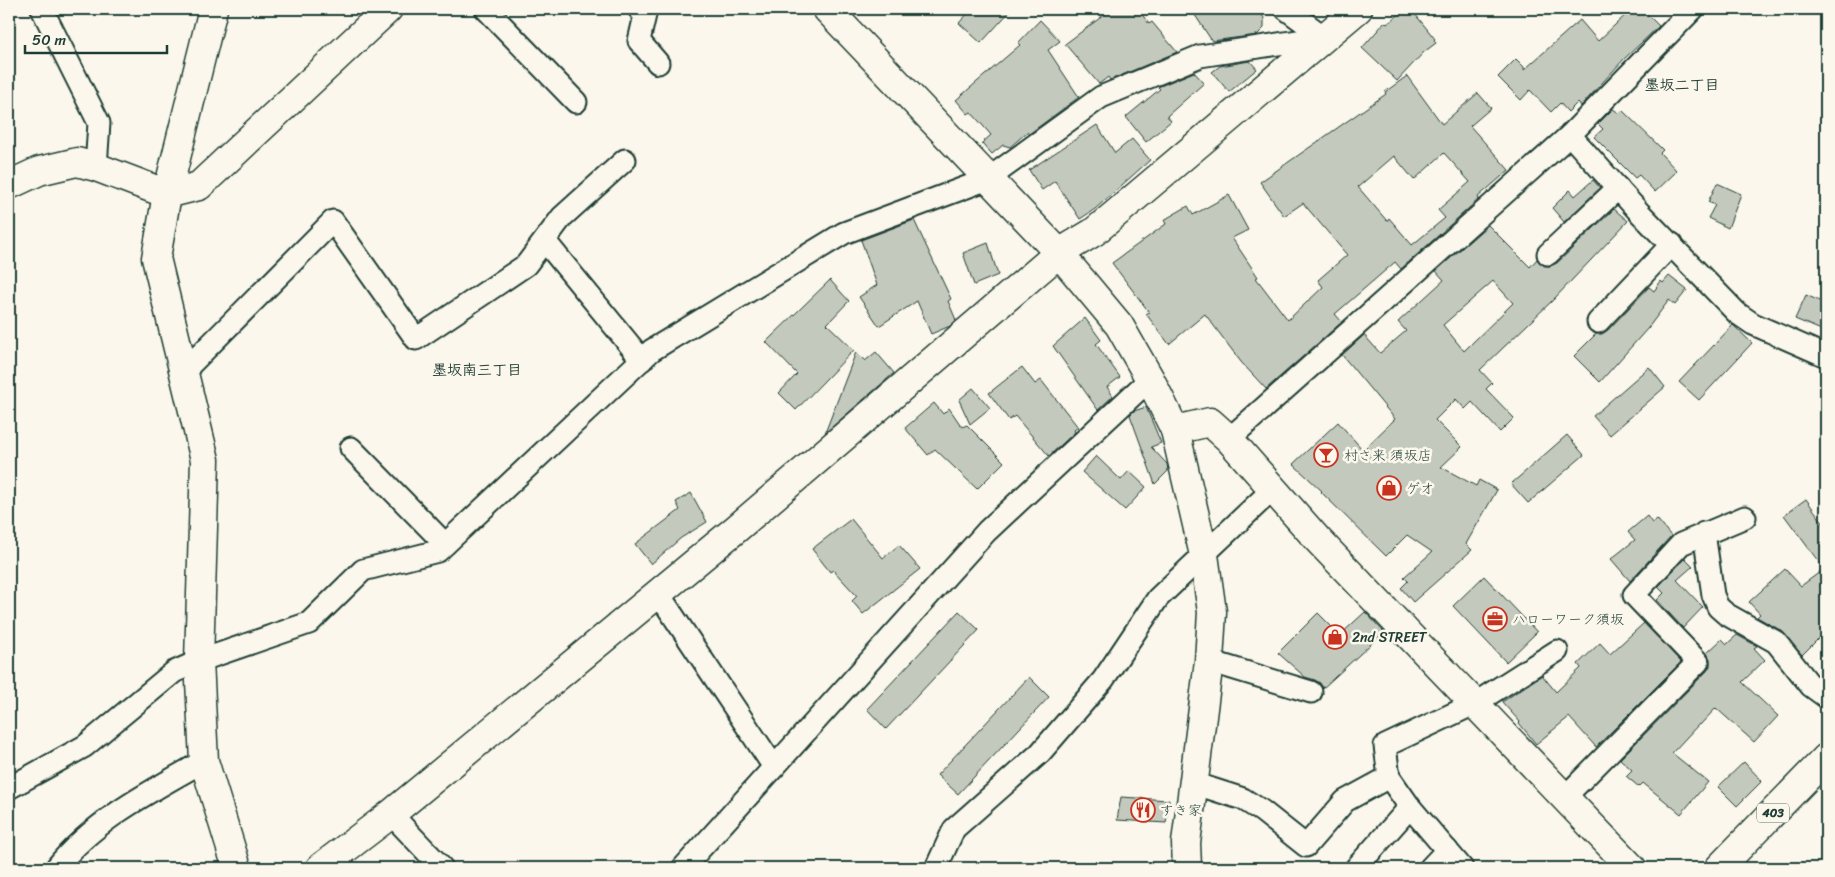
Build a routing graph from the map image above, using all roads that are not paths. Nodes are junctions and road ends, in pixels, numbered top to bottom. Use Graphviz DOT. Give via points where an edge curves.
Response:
graph roads {
  1 [pos="42,9"];
  2 [pos="213,9"];
  3 [pos="388,9"];
  4 [pos="486,9"];
  5 [pos="639,9"];
  6 [pos="826,9"];
  7 [pos="1286,9"];
  8 [pos="1358,9"];
  9 [pos="1693,9"];
  10 [pos="1324,37"];
  11 [pos="658,63"];
  12 [pos="576,102"];
  13 [pos="1570,135"];
  14 [pos="625,160"];
  15 [pos="96,167"];
  16 [pos="988,179"];
  17 [pos="9,184"];
  18 [pos="1618,188"];
  19 [pos="167,194"];
  20 [pos="545,241"];
  21 [pos="1672,244"];
  22 [pos="1059,253"];
  23 [pos="1548,254"];
  24 [pos="1598,322"];
  25 [pos="1826,356"];
  26 [pos="642,360"];
  27 [pos="183,372"];
  28 [pos="1150,379"];
  29 [pos="1175,430"];
  30 [pos="1229,439"];
  31 [pos="352,448"];
  32 [pos="1273,489"];
  33 [pos="1745,517"];
  34 [pos="1704,532"];
  35 [pos="445,544"];
  36 [pos="1204,555"];
  37 [pos="658,593"];
  38 [pos="1558,651"];
  39 [pos="199,661"];
  40 [pos="1209,661"];
  41 [pos="1311,692"];
  42 [pos="1826,697"];
  43 [pos="1474,704"];
  44 [pos="1826,758"];
  45 [pos="204,761"];
  46 [pos="774,767"];
  47 [pos="1389,777"];
  48 [pos="1193,783"];
  49 [pos="9,788"];
  50 [pos="1565,797"];
  51 [pos="1410,807"];
  52 [pos="391,814"];
  53 [pos="1447,850"];
  54 [pos="56,868"];
  55 [pos="237,868"];
  56 [pos="320,868"];
  57 [pos="442,868"];
  58 [pos="683,868"];
  59 [pos="936,868"];
  60 [pos="1187,868"];
  61 [pos="1356,868"];
  62 [pos="1430,868"];
  63 [pos="1462,868"];
  64 [pos="1632,868"];
  65 [pos="1719,868"];
  1 -- 15 [label="street" via="99,124"];
  2 -- 19 [label="main road"];
  3 -- 19 [label="main road" via="199,186"];
  4 -- 12 [label="street"];
  5 -- 11 [label="street" via="645,15 639,41"];
  6 -- 16 [label="main road"];
  7 -- 10 [label="street"];
  8 -- 10 [label="main road"];
  9 -- 13 [label="street"];
  10 -- 16 [label="street" via="1200,56 1101,97"];
  10 -- 22 [label="main road" via="1094,232"];
  13 -- 18 [label="street"];
  13 -- 30 [label="street"];
  14 -- 20 [label="street" via="562,217"];
  15 -- 17 [label="main road" via="77,162 39,171"];
  15 -- 19 [label="main road"];
  16 -- 22 [label="main road"];
  16 -- 26 [label="street" via="844,233 652,350"];
  18 -- 21 [label="street"];
  18 -- 23 [label="street"];
  19 -- 27 [label="main road" via="156,258"];
  20 -- 26 [label="street"];
  20 -- 27 [label="street" via="526,265 416,339 333,221"];
  21 -- 24 [label="street"];
  21 -- 25 [label="street" via="1737,313 1753,324"];
  22 -- 28 [label="main road" via="1119,325"];
  22 -- 37 [label="main road"];
  26 -- 35 [label="street"];
  27 -- 39 [label="main road" via="204,460"];
  28 -- 29 [label="main road"];
  28 -- 46 [label="street" via="987,531"];
  29 -- 30 [label="main road" via="1210,422"];
  29 -- 36 [label="main road"];
  30 -- 32 [label="main road"];
  31 -- 35 [label="street"];
  32 -- 36 [label="street"];
  32 -- 43 [label="main road"];
  33 -- 34 [label="street"];
  34 -- 42 [label="street" via="1713,595 1718,607 1776,642 1811,686"];
  34 -- 50 [label="street" via="1681,544 1634,594 1698,662"];
  35 -- 39 [label="street" via="438,551 363,570 308,623"];
  36 -- 40 [label="main road" via="1212,612"];
  36 -- 59 [label="street" via="1158,598 1103,680 1040,753 954,829"];
  37 -- 46 [label="street"];
  37 -- 52 [label="main road"];
  38 -- 43 [label="street"];
  39 -- 45 [label="main road"];
  39 -- 49 [label="street" via="174,672 84,746"];
  40 -- 41 [label="street"];
  40 -- 48 [label="main road"];
  43 -- 47 [label="street" via="1385,746"];
  43 -- 50 [label="main road"];
  44 -- 65 [label="main road, 403"];
  45 -- 54 [label="street" via="137,799 103,823 71,850"];
  45 -- 55 [label="main road"];
  46 -- 58 [label="street"];
  47 -- 48 [label="street" via="1345,801 1306,846 1243,799"];
  47 -- 51 [label="street"];
  48 -- 60 [label="main road" via="1186,843"];
  50 -- 64 [label="main road"];
  51 -- 53 [label="street"];
  51 -- 61 [label="street"];
  52 -- 56 [label="main road"];
  52 -- 57 [label="street"];
  53 -- 62 [label="street"];
  53 -- 63 [label="street"];
}
